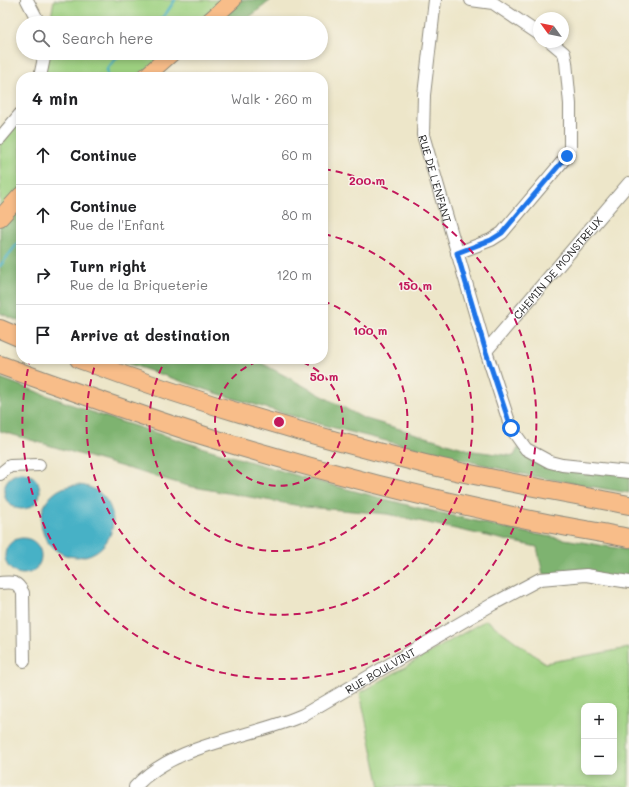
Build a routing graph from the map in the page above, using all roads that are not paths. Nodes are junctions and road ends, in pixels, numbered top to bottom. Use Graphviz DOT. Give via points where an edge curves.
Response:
graph roads {
  1 [pos="27,0"];
  2 [pos="233,0"];
  3 [pos="435,0"];
  4 [pos="471,0"];
  5 [pos="35,16"];
  6 [pos="215,16"];
  7 [pos="533,30"];
  8 [pos="558,48"];
  9 [pos="44,60"];
  10 [pos="164,60"];
  11 [pos="41,72"];
  12 [pos="151,72"];
  13 [pos="16,119"];
  14 [pos="0,138"];
  15 [pos="629,183"];
  16 [pos="16,200"];
  17 [pos="0,218"];
  18 [pos="457,253"];
  19 [pos="0,329"];
  20 [pos="16,336"];
  21 [pos="486,352"];
  22 [pos="93,364"];
  23 [pos="0,365"];
  24 [pos="39,465"];
  25 [pos="629,472"];
  26 [pos="0,474"];
  27 [pos="629,505"];
  28 [pos="629,538"];
  29 [pos="629,582"];
  30 [pos="0,583"];
  31 [pos="24,661"];
  32 [pos="135,787"];
  1 -- 5 [label="street"];
  2 -- 6 [label="main road"];
  3 -- 18 [label="street, RUE DE L'ENFANT" via="424,95 423,135"];
  4 -- 7 [label="street" via="493,3"];
  8 -- 18 [label="street" via="564,53 566,62 570,104 570,147 567,156 502,233"];
  9 -- 11 [label="street"];
  10 -- 12 [label="main road"];
  13 -- 14 [label="street"];
  15 -- 21 [label="street, CHEMIN DE MONSTREUX"];
  16 -- 17 [label="main road"];
  18 -- 21 [label="street, RUE DE L'ENFANT"];
  19 -- 20 [label="highway"];
  21 -- 25 [label="street, RUE DE L'ENFANT" via="511,428 526,449 550,462 562,465"];
  22 -- 27 [label="highway" via="217,406 321,437 433,466"];
  23 -- 28 [label="highway" via="104,403 312,468 524,519"];
  24 -- 26 [label="street" via="10,466"];
  29 -- 32 [label="street, RUE BOULVINT" via="586,575 540,579 486,607 303,715 177,757 144,777"];
  30 -- 31 [label="street" via="14,582 24,593"];
}
